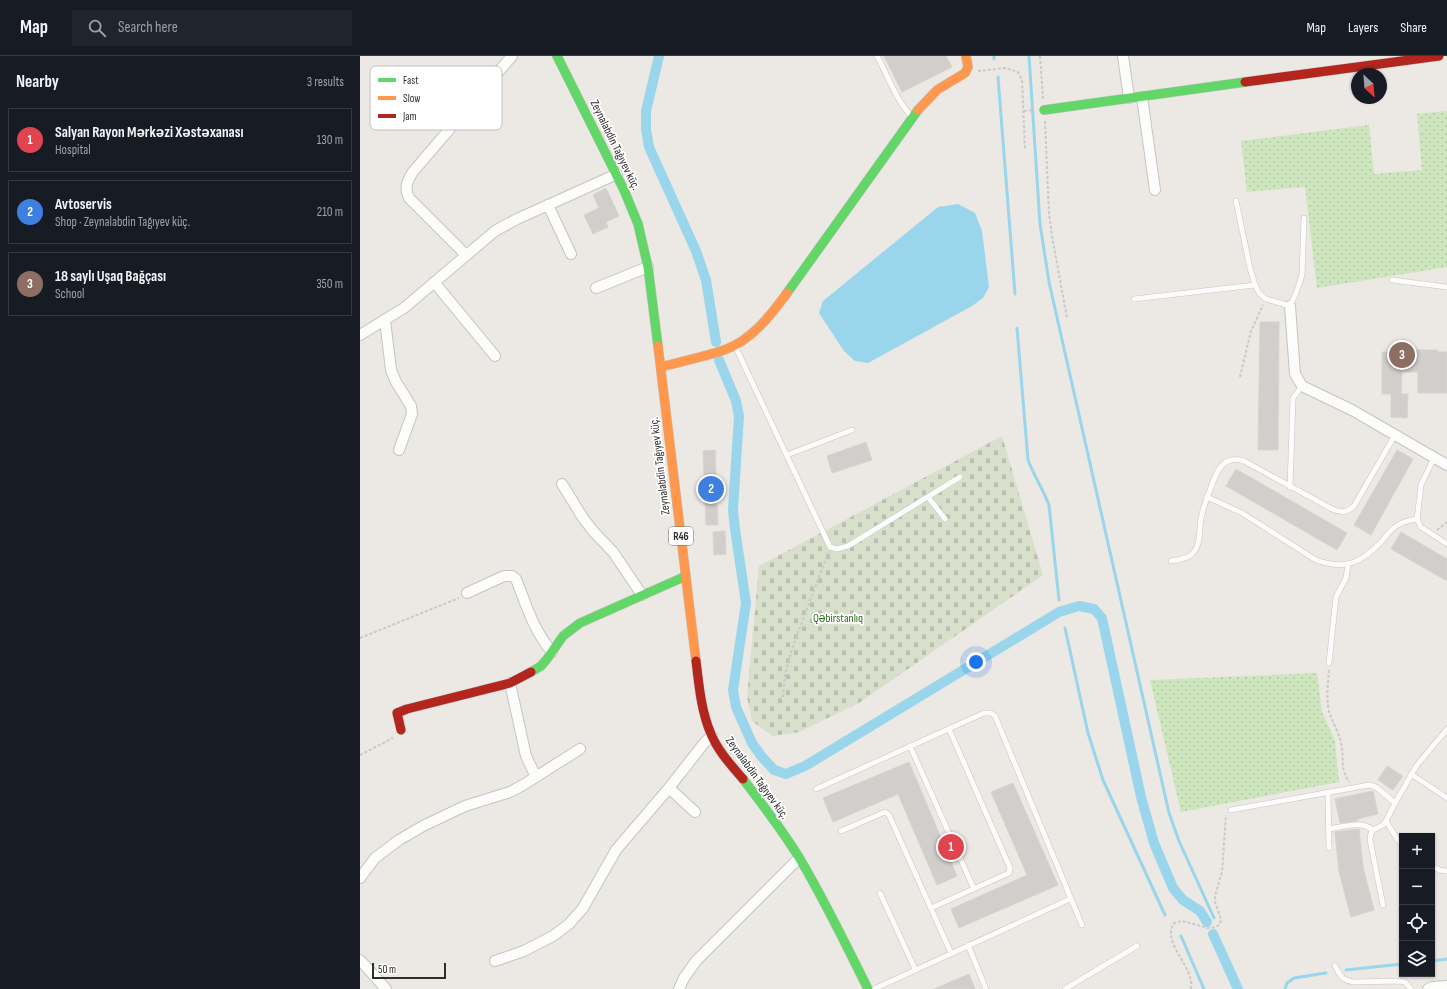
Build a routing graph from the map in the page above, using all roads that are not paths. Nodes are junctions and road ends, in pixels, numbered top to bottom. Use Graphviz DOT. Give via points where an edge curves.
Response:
graph roads {
  1 [pos="512,56"];
  2 [pos="557,56"];
  3 [pos="877,56"];
  4 [pos="966,56"];
  5 [pos="1123,56"];
  6 [pos="1440,56"];
  7 [pos="502,68"];
  8 [pos="1142,97"];
  9 [pos="1129,98"];
  10 [pos="1044,110"];
  11 [pos="912,117"];
  12 [pos="449,130"];
  13 [pos="617,174"];
  14 [pos="1155,190"];
  15 [pos="1236,202"];
  16 [pos="548,205"];
  17 [pos="1304,218"];
  18 [pos="571,254"];
  19 [pos="466,255"];
  20 [pos="648,267"];
  21 [pos="1392,280"];
  22 [pos="434,282"];
  23 [pos="1255,285"];
  24 [pos="1447,286"];
  25 [pos="596,288"];
  26 [pos="1134,299"];
  27 [pos="1290,306"];
  28 [pos="385,320"];
  29 [pos="360,335"];
  30 [pos="735,346"];
  31 [pos="495,356"];
  32 [pos="661,367"];
  33 [pos="1302,386"];
  34 [pos="852,430"];
  35 [pos="1395,435"];
  36 [pos="399,450"];
  37 [pos="787,455"];
  38 [pos="1434,458"];
  39 [pos="1447,466"];
  40 [pos="960,477"];
  41 [pos="562,484"];
  42 [pos="1290,486"];
  43 [pos="928,497"];
  44 [pos="1207,497"];
  45 [pos="945,519"];
  46 [pos="1417,519"];
  47 [pos="1447,544"];
  48 [pos="1172,561"];
  49 [pos="1348,564"];
  50 [pos="686,576"];
  51 [pos="467,593"];
  52 [pos="642,595"];
  53 [pos="552,652"];
  54 [pos="1329,663"];
  55 [pos="510,682"];
  56 [pos="949,729"];
  57 [pos="1447,729"];
  58 [pos="401,730"];
  59 [pos="712,736"];
  60 [pos="910,746"];
  61 [pos="580,749"];
  62 [pos="1412,774"];
  63 [pos="536,777"];
  64 [pos="669,788"];
  65 [pos="816,789"];
  66 [pos="1328,792"];
  67 [pos="1447,798"];
  68 [pos="1395,803"];
  69 [pos="1231,810"];
  70 [pos="695,812"];
  71 [pos="1386,821"];
  72 [pos="1328,829"];
  73 [pos="1373,830"];
  74 [pos="841,831"];
  75 [pos="1399,841"];
  76 [pos="1329,848"];
  77 [pos="799,858"];
  78 [pos="1435,868"];
  79 [pos="1447,871"];
  80 [pos="360,878"];
  81 [pos="974,888"];
  82 [pos="880,893"];
  83 [pos="1070,898"];
  84 [pos="1383,905"];
  85 [pos="931,908"];
  86 [pos="1082,925"];
  87 [pos="968,946"];
  88 [pos="1137,946"];
  89 [pos="951,953"];
  90 [pos="360,960"];
  91 [pos="495,961"];
  92 [pos="1335,966"];
  93 [pos="915,970"];
  94 [pos="1447,986"];
  95 [pos="386,989"];
  96 [pos="678,989"];
  97 [pos="868,989"];
  98 [pos="874,989"];
  99 [pos="986,989"];
  100 [pos="1065,989"];
  101 [pos="1411,989"];
  102 [pos="1428,989"];
  1 -- 7 [label="street"];
  2 -- 13 [label="street, Zeynalabdin Tağıyev küç. / R46"];
  3 -- 11 [label="lane"];
  4 -- 11 [label="street" via="968,67 965,73 937,90"];
  5 -- 9 [label="street"];
  6 -- 8 [label="street"];
  8 -- 9 [label="street"];
  8 -- 14 [label="street"];
  9 -- 10 [label="street"];
  11 -- 30 [label="street" via="784,297 759,327"];
  12 -- 19 [label="street" via="412,173 406,191 408,198"];
  13 -- 16 [label="street"];
  13 -- 20 [label="street, Zeynalabdin Tağıyev küç. / R46" via="638,224"];
  15 -- 23 [label="lane"];
  16 -- 18 [label="street"];
  16 -- 19 [label="street" via="495,231"];
  17 -- 27 [label="lane" via="1302,275"];
  19 -- 22 [label="street"];
  20 -- 25 [label="street"];
  20 -- 32 [label="street, Zeynalabdin Tağıyev küç. / R46"];
  21 -- 24 [label="lane"];
  22 -- 28 [label="street" via="404,308"];
  22 -- 31 [label="street"];
  23 -- 26 [label="lane"];
  23 -- 27 [label="lane" via="1266,299"];
  27 -- 33 [label="street" via="1295,374"];
  28 -- 29 [label="street"];
  28 -- 36 [label="street" via="391,370 411,406 412,414"];
  30 -- 32 [label="street"];
  30 -- 37 [label="lane"];
  32 -- 50 [label="street, Zeynalabdin Tağıyev küç. / R46"];
  33 -- 35 [label="street" via="1352,410"];
  33 -- 42 [label="lane" via="1293,398"];
  34 -- 37 [label="lane"];
  35 -- 38 [label="street"];
  35 -- 42 [label="lane" via="1350,510 1338,512"];
  37 -- 43 [label="lane" via="830,547 837,549 848,546"];
  38 -- 39 [label="street"];
  38 -- 46 [label="lane" via="1421,485"];
  40 -- 43 [label="lane"];
  41 -- 52 [label="street" via="593,532 613,552"];
  42 -- 44 [label="lane" via="1236,458 1221,465"];
  43 -- 45 [label="lane"];
  44 -- 48 [label="lane" via="1196,548 1186,558"];
  44 -- 49 [label="lane" via="1242,513 1316,560 1329,565"];
  46 -- 47 [label="lane" via="1421,527"];
  46 -- 49 [label="lane" via="1395,526 1369,554"];
  49 -- 54 [label="lane" via="1346,578 1336,602"];
  50 -- 52 [label="street"];
  50 -- 59 [label="street, Zeynalabdin Tağıyev küç. / R46" via="702,703"];
  51 -- 53 [label="street" via="504,576 512,576 516,579 534,627"];
  52 -- 53 [label="street" via="572,627"];
  53 -- 55 [label="street" via="546,662 536,670"];
  55 -- 58 [label="street" via="397,713"];
  55 -- 63 [label="street" via="526,756"];
  56 -- 60 [label="lane"];
  56 -- 81 [label="lane" via="1010,868 1009,873"];
  56 -- 83 [label="lane" via="984,713 995,716"];
  57 -- 62 [label="lane"];
  59 -- 64 [label="street"];
  59 -- 77 [label="street, Zeynalabdin Tağıyev küç. / R46"];
  60 -- 65 [label="lane"];
  60 -- 81 [label="lane"];
  61 -- 63 [label="street"];
  62 -- 67 [label="lane"];
  62 -- 68 [label="lane"];
  63 -- 80 [label="street" via="510,792 465,806 422,826 375,858"];
  64 -- 70 [label="street"];
  64 -- 91 [label="street" via="616,850 583,908 569,924 553,936 524,951"];
  66 -- 68 [label="lane" via="1369,785 1376,787"];
  66 -- 69 [label="lane"];
  66 -- 72 [label="lane"];
  68 -- 71 [label="lane"];
  71 -- 73 [label="lane"];
  71 -- 75 [label="lane"];
  72 -- 73 [label="lane" via="1360,824 1367,825"];
  72 -- 76 [label="lane"];
  73 -- 84 [label="lane" via="1370,840"];
  74 -- 85 [label="lane" via="885,812 889,815"];
  77 -- 96 [label="street" via="696,961"];
  77 -- 97 [label="street, Zeynalabdin Tağıyev küç. / R46"];
  78 -- 79 [label="lane"];
  81 -- 85 [label="lane"];
  82 -- 93 [label="lane"];
  83 -- 86 [label="lane"];
  83 -- 87 [label="lane"];
  85 -- 89 [label="lane"];
  87 -- 89 [label="lane"];
  87 -- 99 [label="lane"];
  88 -- 100 [label="lane"];
  89 -- 93 [label="lane"];
  90 -- 95 [label="street"];
  92 -- 101 [label="lane" via="1346,980 1399,981 1405,982"];
  93 -- 98 [label="lane"];
  94 -- 102 [label="street"];
}
